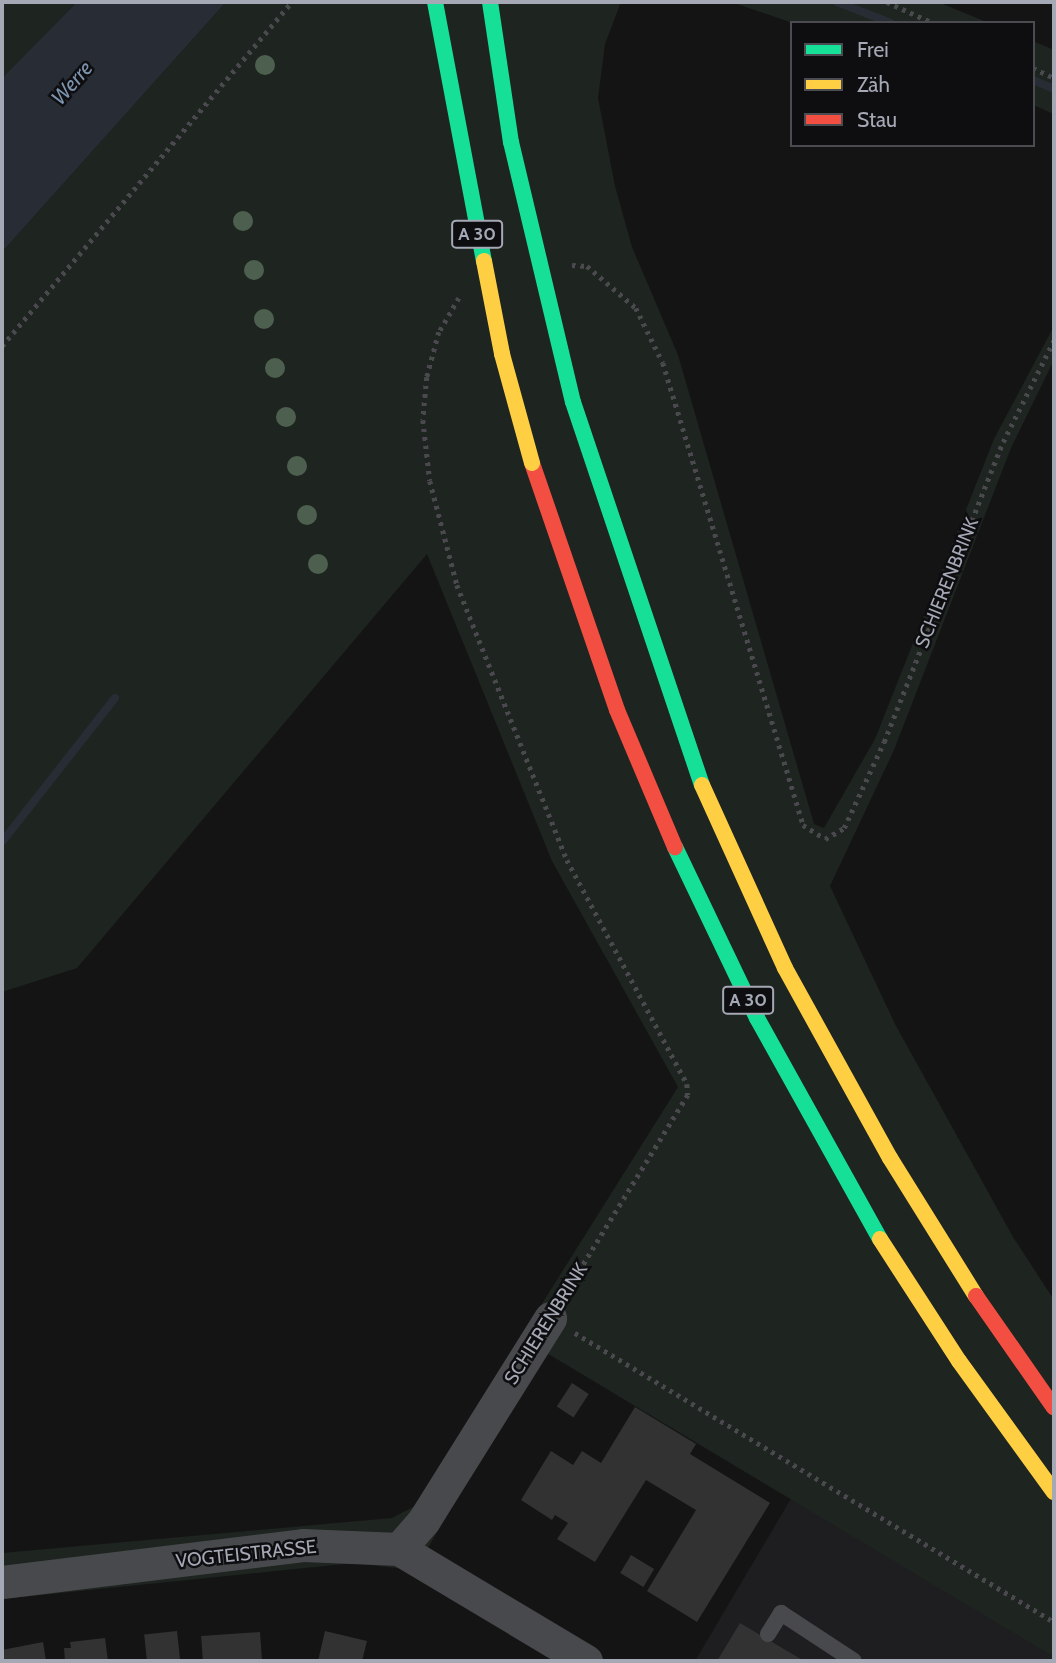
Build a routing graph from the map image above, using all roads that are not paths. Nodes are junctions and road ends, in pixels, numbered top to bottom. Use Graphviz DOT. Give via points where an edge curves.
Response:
graph roads {
  1 [pos="435,2"];
  2 [pos="490,2"];
  3 [pos="550,1318"];
  4 [pos="1054,1408"];
  5 [pos="1054,1492"];
  6 [pos="399,1549"];
  7 [pos="2,1582"];
  8 [pos="768,1634"];
  9 [pos="586,1661"];
  10 [pos="854,1661"];
  1 -- 5 [label="highway, A 30, bridge" via="502,354 532,463 617,710 685,873 855,1201 959,1361"];
  2 -- 4 [label="highway, A 30, bridge" via="511,142 573,402 680,729 718,826 785,968 897,1170 998,1332"];
  3 -- 6 [label="street, SCHIERENBRINK" via="424,1520"];
  6 -- 7 [label="street, VOGTEISTRASSE" via="303,1545"];
  6 -- 9 [label="street, VOGTEISTRASSE"];
  8 -- 10 [label="lane" via="781,1613"];
}
